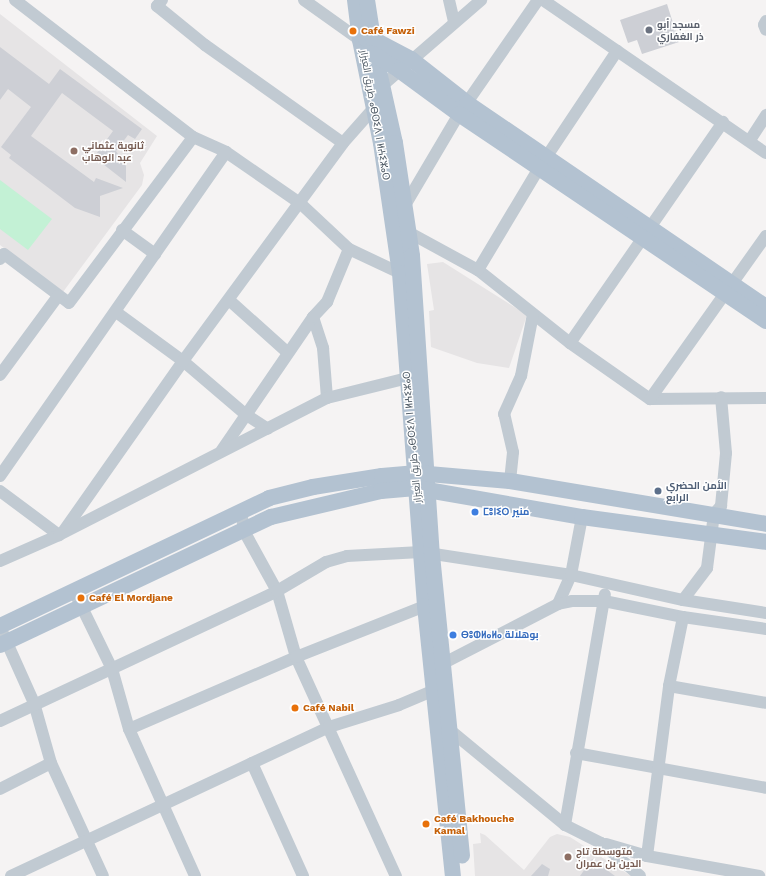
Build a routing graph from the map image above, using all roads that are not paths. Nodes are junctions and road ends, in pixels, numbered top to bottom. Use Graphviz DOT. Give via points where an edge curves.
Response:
graph roads {
  1 [pos="162,0"];
  2 [pos="304,0"];
  3 [pos="355,0"];
  4 [pos="367,0"];
  5 [pos="449,0"];
  6 [pos="481,0"];
  7 [pos="538,0"];
  8 [pos="543,0"];
  9 [pos="24,2"];
  10 [pos="766,21"];
  11 [pos="454,22"];
  12 [pos="766,30"];
  13 [pos="361,39"];
  14 [pos="617,51"];
  15 [pos="376,58"];
  16 [pos="411,59"];
  17 [pos="399,70"];
  18 [pos="383,86"];
  19 [pos="374,108"];
  20 [pos="463,109"];
  21 [pos="766,115"];
  22 [pos="723,122"];
  23 [pos="193,136"];
  24 [pos="750,140"];
  25 [pos="343,143"];
  26 [pos="226,152"];
  27 [pos="766,152"];
  28 [pos="542,162"];
  29 [pos="301,204"];
  30 [pos="404,207"];
  31 [pos="122,230"];
  32 [pos="402,231"];
  33 [pos="646,233"];
  34 [pos="765,240"];
  35 [pos="349,249"];
  36 [pos="155,254"];
  37 [pos="0,259"];
  38 [pos="478,270"];
  39 [pos="400,273"];
  40 [pos="728,288"];
  41 [pos="58,296"];
  42 [pos="229,300"];
  43 [pos="766,307"];
  44 [pos="116,312"];
  45 [pos="533,314"];
  46 [pos="313,317"];
  47 [pos="766,322"];
  48 [pos="570,343"];
  49 [pos="288,353"];
  50 [pos="183,361"];
  51 [pos="0,374"];
  52 [pos="413,376"];
  53 [pos="721,397"];
  54 [pos="327,398"];
  55 [pos="766,398"];
  56 [pos="650,399"];
  57 [pos="245,414"];
  58 [pos="268,429"];
  59 [pos="222,450"];
  60 [pos="0,476"];
  61 [pos="423,482"];
  62 [pos="510,482"];
  63 [pos="0,491"];
  64 [pos="240,511"];
  65 [pos="714,514"];
  66 [pos="582,517"];
  67 [pos="766,524"];
  68 [pos="244,531"];
  69 [pos="61,533"];
  70 [pos="713,535"];
  71 [pos="766,542"];
  72 [pos="427,553"];
  73 [pos="0,561"];
  74 [pos="571,576"];
  75 [pos="607,585"];
  76 [pos="277,590"];
  77 [pos="74,591"];
  78 [pos="683,600"];
  79 [pos="604,601"];
  80 [pos="558,604"];
  81 [pos="82,606"];
  82 [pos="425,606"];
  83 [pos="766,613"];
  84 [pos="683,617"];
  85 [pos="0,626"];
  86 [pos="766,629"];
  87 [pos="3,643"];
  88 [pos="296,657"];
  89 [pos="442,664"];
  90 [pos="112,669"];
  91 [pos="669,686"];
  92 [pos="434,690"];
  93 [pos="34,703"];
  94 [pos="766,703"];
  95 [pos="0,721"];
  96 [pos="329,727"];
  97 [pos="129,729"];
  98 [pos="445,730"];
  99 [pos="576,753"];
  100 [pos="51,763"];
  101 [pos="252,763"];
  102 [pos="657,770"];
  103 [pos="766,788"];
  104 [pos="0,789"];
  105 [pos="163,805"];
  106 [pos="565,825"];
  107 [pos="87,841"];
  108 [pos="601,843"];
  109 [pos="647,856"];
  110 [pos="11,876"];
  111 [pos="103,876"];
  112 [pos="195,876"];
  113 [pos="303,876"];
  114 [pos="396,876"];
  115 [pos="453,876"];
  116 [pos="464,876"];
  117 [pos="640,876"];
  118 [pos="759,876"];
  1 -- 25 [label="street" via="157,6 205,45"];
  2 -- 13 [label="street"];
  3 -- 13 [label="main road, طريق العيزار ⴰⴱⵔⵉⴷ ⵏ ⵍⵄⵉⵣⴰⵔ"];
  4 -- 13 [label="main road, طريق العيزار ⴰⴱⵔⵉⴷ ⵏ ⵍⵄⵉⵣⴰⵔ"];
  5 -- 11 [label="street"];
  6 -- 11 [label="street"];
  7 -- 20 [label="street"];
  8 -- 14 [label="street"];
  9 -- 23 [label="street"];
  10 -- 12 [label="street"];
  11 -- 16 [label="street"];
  13 -- 15 [label="main road, طريق العيزار ⴰⴱⵔⵉⴷ ⵏ ⵍⵄⵉⵣⴰⵔ"];
  13 -- 16 [label="main road"];
  13 -- 19 [label="main road, طريق العيزار ⴰⴱⵔⵉⴷ ⵏ ⵍⵄⵉⵣⴰⵔ"];
  14 -- 22 [label="street"];
  14 -- 28 [label="street"];
  15 -- 17 [label="main road"];
  15 -- 18 [label="main road, طريق العيزار ⴰⴱⵔⵉⴷ ⵏ ⵍⵄⵉⵣⴰⵔ"];
  16 -- 17 [label="street"];
  16 -- 20 [label="main road"];
  17 -- 18 [label="street"];
  17 -- 20 [label="main road"];
  18 -- 19 [label="street"];
  18 -- 30 [label="main road, طريق العيزار ⴰⴱⵔⵉⴷ ⵏ ⵍⵄⵉⵣⴰⵔ" via="395,143"];
  19 -- 25 [label="street"];
  19 -- 32 [label="main road, طريق العيزار ⴰⴱⵔⵉⴷ ⵏ ⵍⵄⵉⵣⴰⵔ"];
  20 -- 28 [label="main road"];
  20 -- 30 [label="street"];
  21 -- 24 [label="street"];
  22 -- 24 [label="street"];
  22 -- 33 [label="street"];
  23 -- 26 [label="street"];
  23 -- 31 [label="street"];
  24 -- 27 [label="street"];
  25 -- 29 [label="street"];
  26 -- 29 [label="street"];
  26 -- 36 [label="street"];
  28 -- 33 [label="main road"];
  28 -- 38 [label="street"];
  29 -- 35 [label="street"];
  29 -- 42 [label="street"];
  30 -- 32 [label="main road, طريق العيزار ⴰⴱⵔⵉⴷ ⵏ ⵍⵄⵉⵣⴰⵔ"];
  31 -- 36 [label="street"];
  31 -- 41 [label="street" via="69,303"];
  32 -- 38 [label="street"];
  32 -- 39 [label="main road, طريق العيزار ⴰⴱⵔⵉⴷ ⵏ ⵍⵄⵉⵣⴰⵔ"];
  32 -- 52 [label="main road, طريق العيزار ⴰⴱⵔⵉⴷ ⵏ ⵍⵄⵉⵣⴰⵔ"];
  33 -- 40 [label="main road"];
  33 -- 48 [label="street"];
  34 -- 40 [label="street"];
  35 -- 39 [label="street"];
  35 -- 46 [label="street" via="327,302"];
  36 -- 44 [label="street"];
  37 -- 41 [label="street" via="4,254"];
  38 -- 45 [label="street"];
  39 -- 52 [label="main road, طريق العيزار ⴰⴱⵔⵉⴷ ⵏ ⵍⵄⵉⵣⴰⵔ"];
  40 -- 43 [label="main road"];
  40 -- 47 [label="main road"];
  40 -- 56 [label="street"];
  41 -- 51 [label="street"];
  42 -- 49 [label="street"];
  42 -- 50 [label="street"];
  44 -- 50 [label="street"];
  44 -- 60 [label="street"];
  45 -- 48 [label="street"];
  45 -- 62 [label="street" via="521,376 504,414 513,452"];
  46 -- 49 [label="street"];
  46 -- 54 [label="street" via="323,348"];
  48 -- 56 [label="street"];
  49 -- 57 [label="street"];
  50 -- 57 [label="street"];
  50 -- 69 [label="street"];
  52 -- 54 [label="street"];
  52 -- 61 [label="main road, طريق العيزار ⴰⴱⵔⵉⴷ ⵏ ⵍⵄⵉⵣⴰⵔ"];
  53 -- 55 [label="street"];
  53 -- 56 [label="street"];
  53 -- 65 [label="street" via="726,453 721,506"];
  54 -- 58 [label="street"];
  57 -- 58 [label="street"];
  57 -- 59 [label="street"];
  58 -- 59 [label="street"];
  59 -- 69 [label="street"];
  61 -- 62 [label="main road"];
  61 -- 64 [label="main road" via="313,486 268,498"];
  61 -- 66 [label="main road"];
  61 -- 68 [label="main road" via="340,499 271,518"];
  61 -- 72 [label="main road, طريق العيزار ⴰⴱⵔⵉⴷ ⵏ ⵍⵄⵉⵣⴰⵔ"];
  62 -- 65 [label="main road"];
  63 -- 69 [label="street"];
  64 -- 68 [label="street"];
  64 -- 77 [label="main road"];
  65 -- 67 [label="main road"];
  65 -- 70 [label="street"];
  66 -- 70 [label="main road"];
  66 -- 74 [label="street"];
  68 -- 76 [label="street"];
  68 -- 81 [label="main road"];
  69 -- 73 [label="street"];
  70 -- 71 [label="main road"];
  70 -- 78 [label="street" via="707,568"];
  72 -- 74 [label="street"];
  72 -- 76 [label="street" via="347,556 326,562"];
  72 -- 82 [label="main road, طريق العيزار ⴰⴱⵔⵉⴷ ⵏ ⵍⵄⵉⵣⴰⵔ"];
  72 -- 89 [label="main road, طريق العيزار ⴰⴱⵔⵉⴷ ⵏ ⵍⵄⵉⵣⴰⵔ"];
  74 -- 75 [label="street"];
  74 -- 80 [label="street"];
  75 -- 78 [label="street"];
  75 -- 79 [label="street"];
  76 -- 88 [label="street"];
  76 -- 90 [label="street"];
  77 -- 81 [label="street"];
  77 -- 85 [label="main road"];
  78 -- 83 [label="street"];
  79 -- 80 [label="street"];
  79 -- 84 [label="street"];
  79 -- 99 [label="street"];
  80 -- 89 [label="street"];
  81 -- 87 [label="main road"];
  81 -- 90 [label="street"];
  82 -- 88 [label="street"];
  82 -- 92 [label="main road, طريق العيزار ⴰⴱⵔⵉⴷ ⵏ ⵍⵄⵉⵣⴰⵔ"];
  84 -- 86 [label="street"];
  84 -- 91 [label="street"];
  85 -- 87 [label="street"];
  87 -- 93 [label="street"];
  88 -- 96 [label="street"];
  88 -- 97 [label="street"];
  89 -- 98 [label="main road, طريق العيزار ⴰⴱⵔⵉⴷ ⵏ ⵍⵄⵉⵣⴰⵔ"];
  90 -- 93 [label="street"];
  90 -- 97 [label="street"];
  91 -- 94 [label="street"];
  91 -- 102 [label="street"];
  92 -- 96 [label="street" via="399,705"];
  92 -- 98 [label="main road, طريق العيزار ⴰⴱⵔⵉⴷ ⵏ ⵍⵄⵉⵣⴰⵔ"];
  93 -- 95 [label="street"];
  93 -- 100 [label="street"];
  96 -- 101 [label="street"];
  96 -- 114 [label="street"];
  97 -- 105 [label="street"];
  98 -- 106 [label="street"];
  98 -- 115 [label="main road, طريق العيزار ⴰⴱⵔⵉⴷ ⵏ ⵍⵄⵉⵣⴰⵔ"];
  98 -- 116 [label="main road, طريق العيزار ⴰⴱⵔⵉⴷ ⵏ ⵍⵄⵉⵣⴰⵔ"];
  99 -- 102 [label="street"];
  99 -- 106 [label="street"];
  100 -- 104 [label="street"];
  100 -- 107 [label="street"];
  101 -- 105 [label="street"];
  101 -- 113 [label="street"];
  102 -- 103 [label="street"];
  102 -- 109 [label="street"];
  105 -- 107 [label="street"];
  105 -- 112 [label="street"];
  106 -- 108 [label="street"];
  107 -- 110 [label="street"];
  107 -- 111 [label="street"];
  108 -- 109 [label="street"];
  108 -- 117 [label="street"];
  109 -- 118 [label="street"];
}
